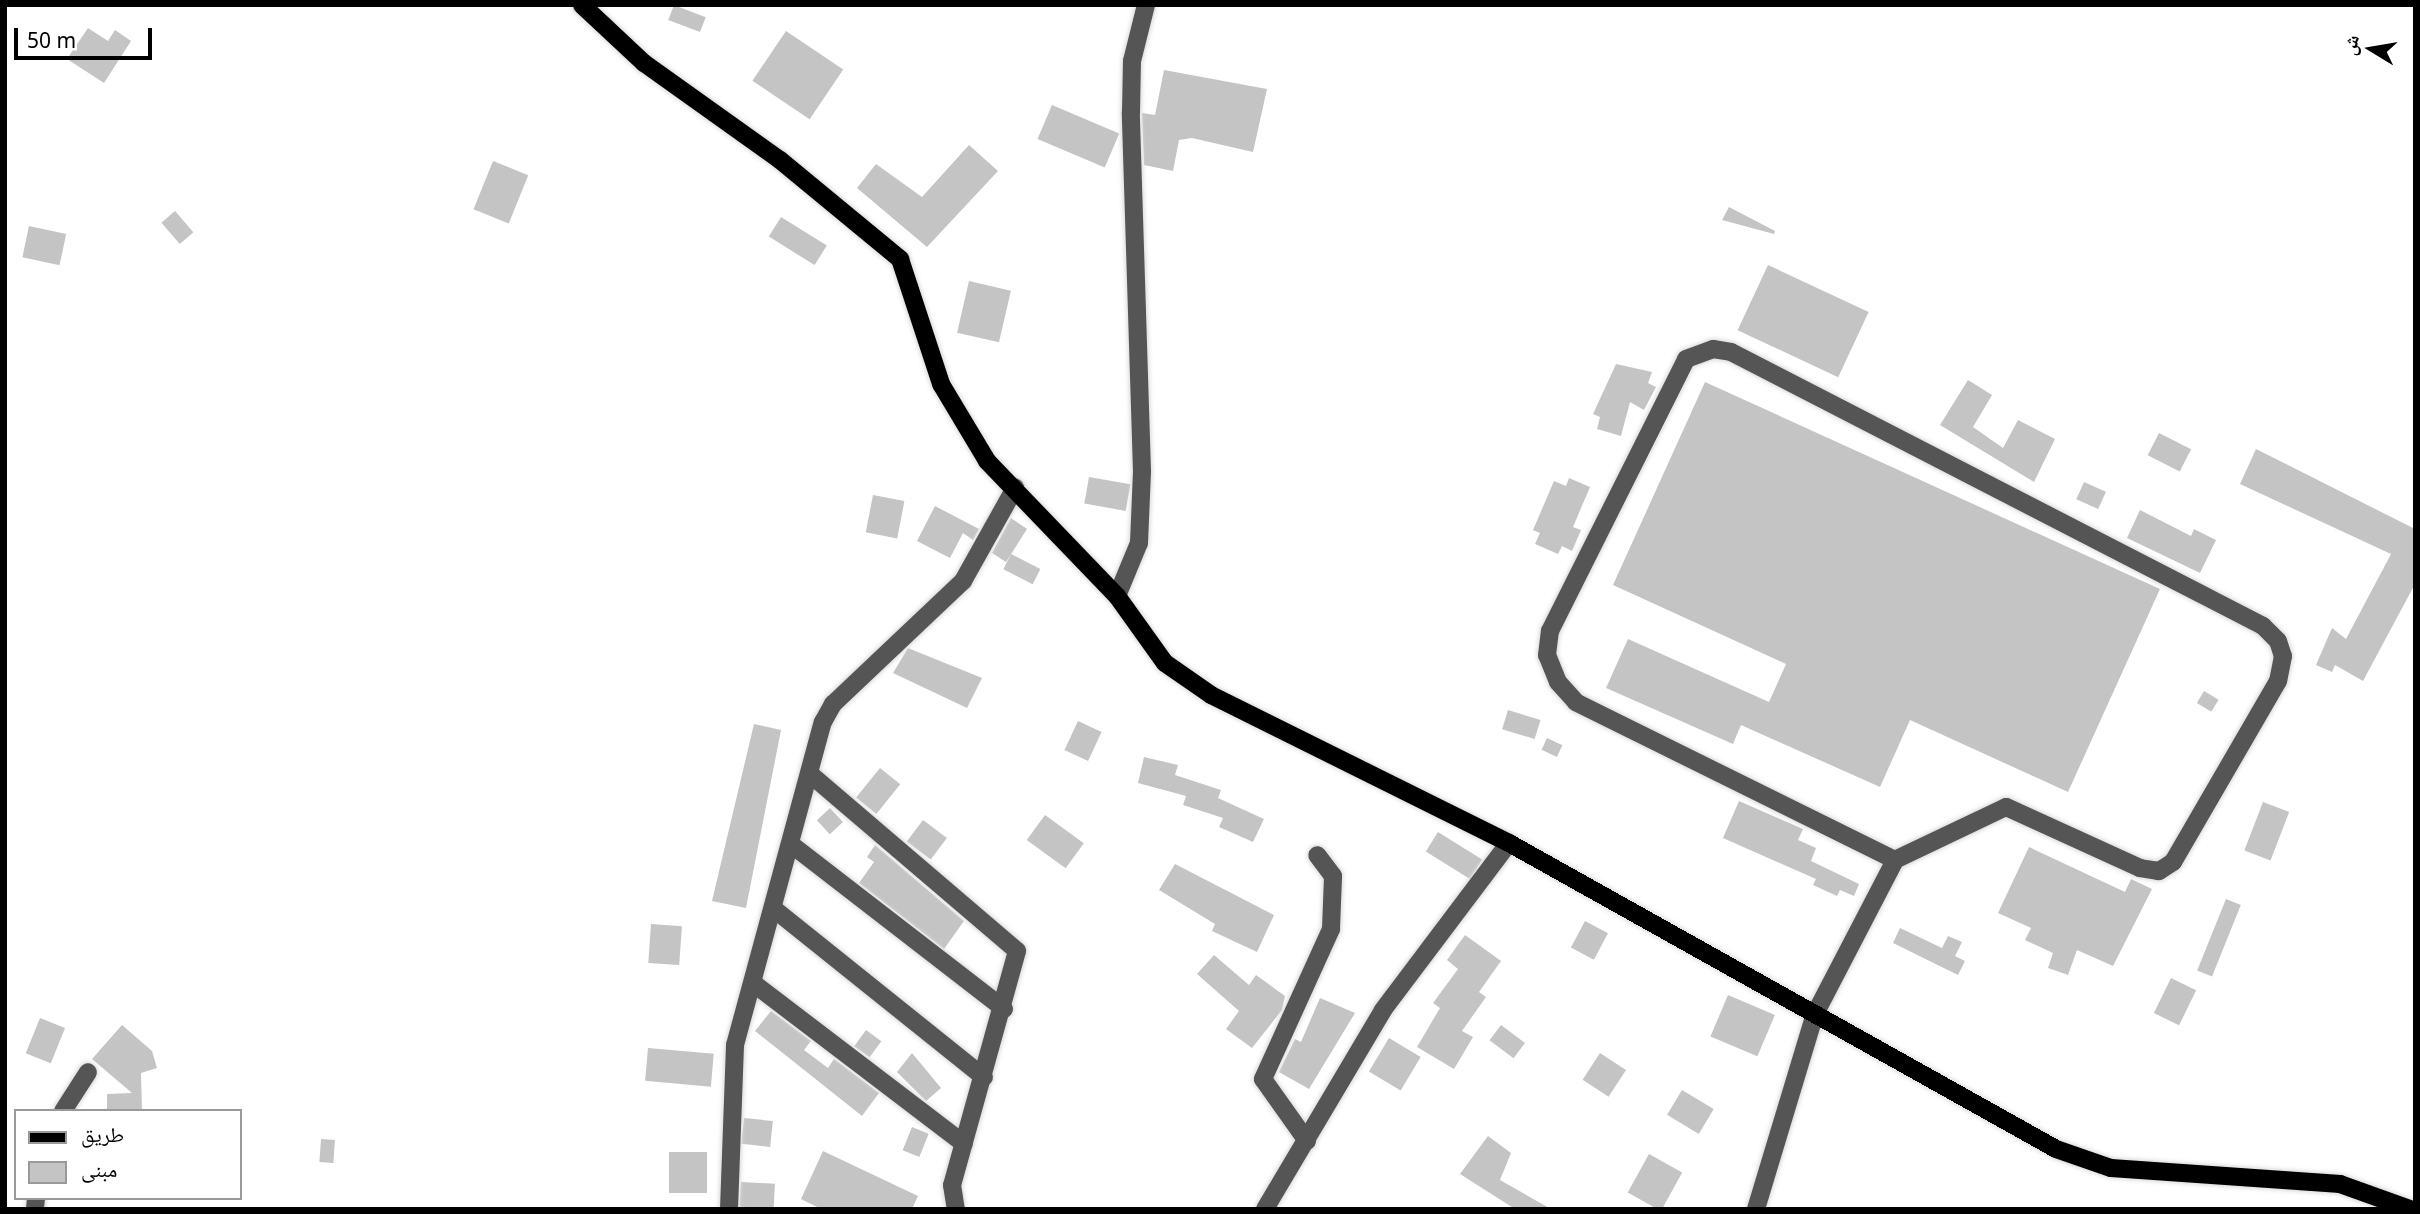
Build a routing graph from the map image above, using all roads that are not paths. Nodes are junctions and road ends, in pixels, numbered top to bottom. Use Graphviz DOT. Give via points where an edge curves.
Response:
graph roads {
  1 [pos="582,5"];
  2 [pos="1146,5"];
  3 [pos="1015,488"];
  4 [pos="1117,596"];
  5 [pos="810,774"];
  6 [pos="1509,843"];
  7 [pos="792,845"];
  8 [pos="1317,855"];
  9 [pos="1895,860"];
  10 [pos="774,909"];
  11 [pos="752,983"];
  12 [pos="1004,1009"];
  13 [pos="1815,1014"];
  14 [pos="88,1072"];
  15 [pos="984,1077"];
  16 [pos="64,1109"];
  17 [pos="1307,1141"];
  18 [pos="964,1144"];
  19 [pos="729,1209"];
  20 [pos="956,1209"];
  21 [pos="1265,1209"];
  22 [pos="1756,1209"];
  23 [pos="2410,1209"];
  1 -- 3 [label="main road" via="644,63 780,160 901,259 941,384 986,461"];
  2 -- 4 [label="street" via="1132,61 1142,483 1139,543"];
  3 -- 4 [label="main road"];
  3 -- 5 [label="street" via="963,581 833,704"];
  4 -- 6 [label="main road" via="1165,663 1211,695"];
  5 -- 7 [label="street"];
  5 -- 12 [label="street" via="1012,943 1018,962"];
  6 -- 13 [label="main road"];
  6 -- 17 [label="street" via="1384,1010"];
  7 -- 10 [label="street"];
  7 -- 12 [label="street"];
  8 -- 17 [label="street" via="1333,876 1331,929 1263,1079"];
  9 -- 9 [label="street" via="2006,807 2160,871 2174,862 2278,681 2283,656 2278,641 2263,626 1731,352 1697,351 1686,359 1550,631 1547,655 1554,673 1576,702"];
  9 -- 13 [label="street"];
  10 -- 11 [label="street"];
  10 -- 15 [label="street"];
  11 -- 18 [label="street"];
  11 -- 19 [label="street" via="735,1045 727,1135"];
  12 -- 15 [label="street"];
  13 -- 22 [label="street"];
  13 -- 23 [label="main road" via="1968,1104 2056,1149 2111,1168 2340,1184"];
  14 -- 16 [label="street"];
  15 -- 18 [label="street"];
  17 -- 21 [label="street"];
  18 -- 20 [label="street" via="952,1185"];
}
